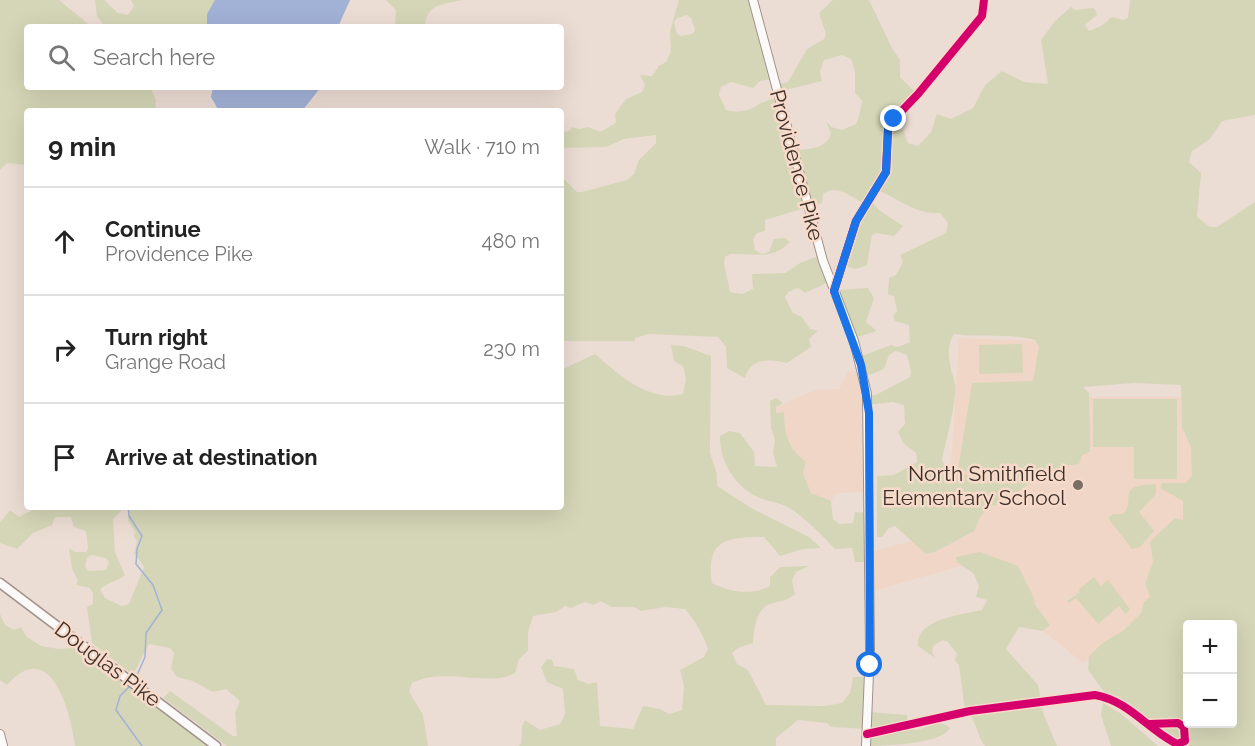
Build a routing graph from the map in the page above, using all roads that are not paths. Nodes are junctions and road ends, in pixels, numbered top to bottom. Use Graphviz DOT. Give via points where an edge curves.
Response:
graph roads {
  1 [pos="753,0"];
  2 [pos="984,0"];
  3 [pos="834,291"];
  4 [pos="0,583"];
  5 [pos="1149,724"];
  6 [pos="0,734"];
  7 [pos="867,734"];
  8 [pos="3,746"];
  9 [pos="216,746"];
  10 [pos="866,746"];
  1 -- 3 [label="main road, Providence Pike"];
  2 -- 3 [label="street" via="982,16 888,129 886,172 856,221"];
  3 -- 7 [label="main road, Providence Pike" via="861,365 869,413"];
  4 -- 9 [label="main road, Douglas Pike"];
  5 -- 5 [label="street" via="1164,738 1177,744 1185,741 1184,727 1178,723"];
  5 -- 7 [label="street" via="1113,698 1095,695 982,710"];
  6 -- 8 [label="main road"];
  7 -- 10 [label="main road, Providence Pike"];
}
